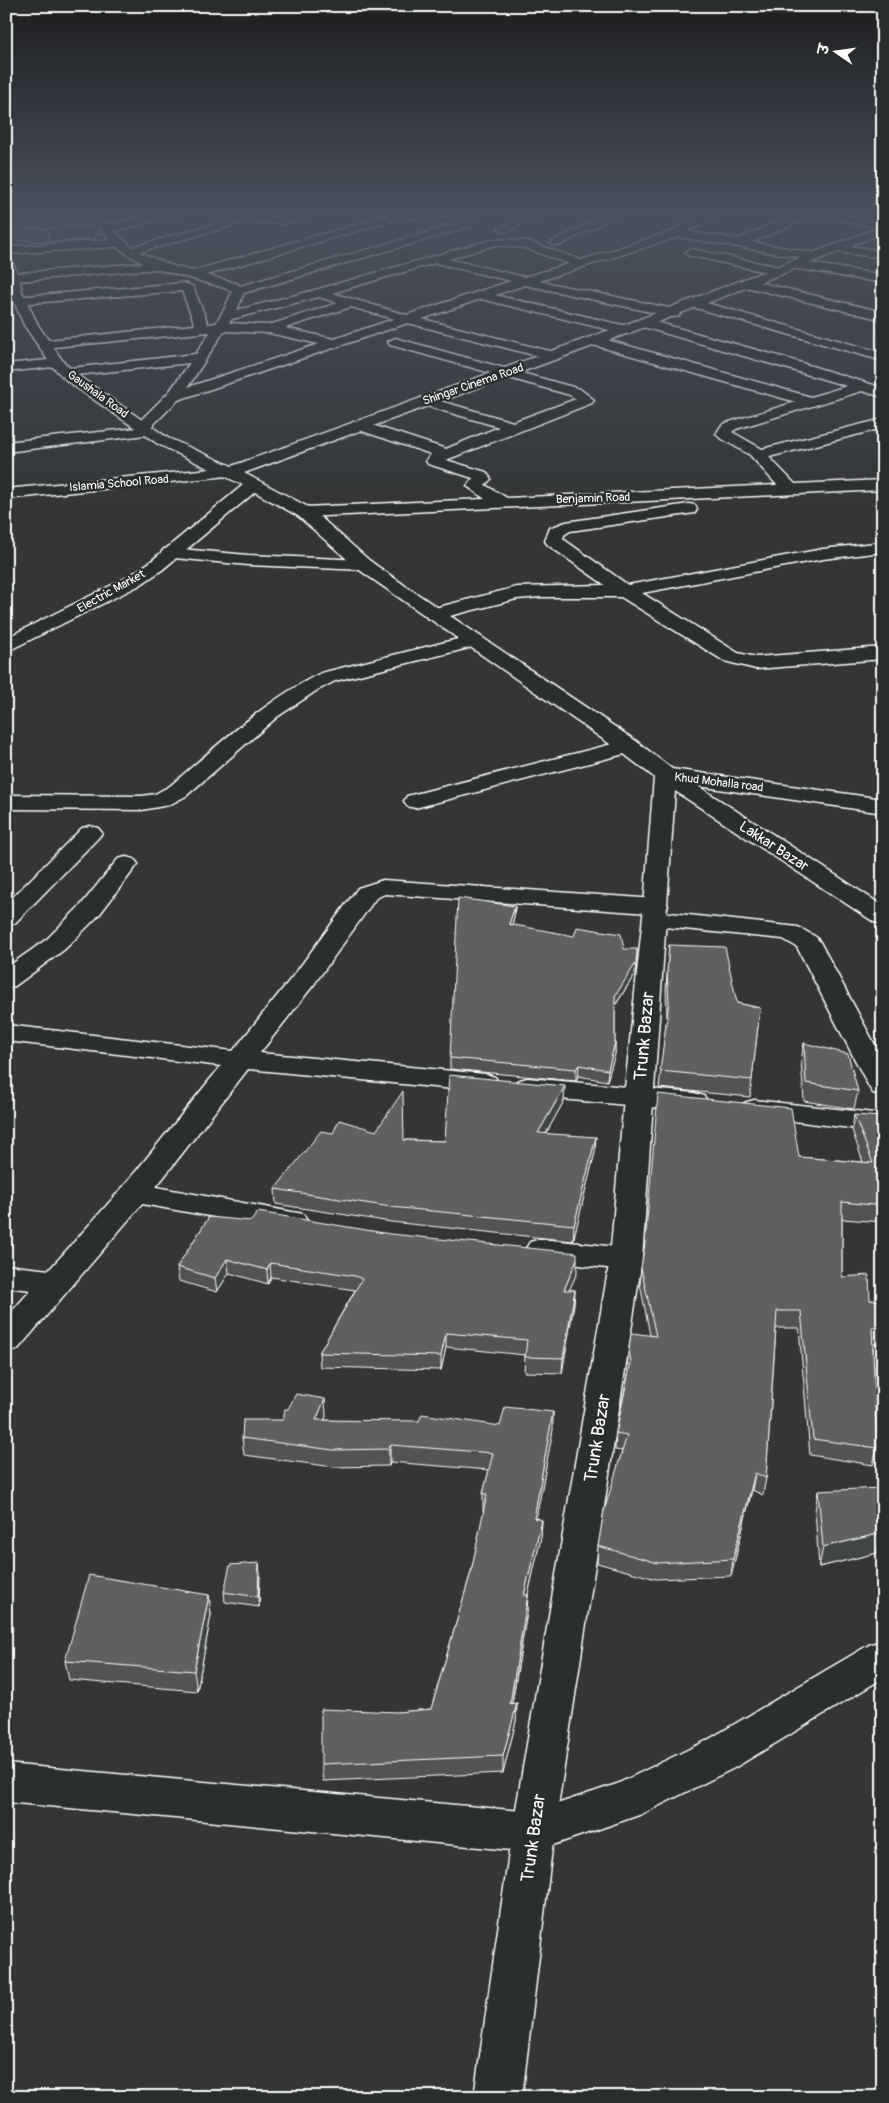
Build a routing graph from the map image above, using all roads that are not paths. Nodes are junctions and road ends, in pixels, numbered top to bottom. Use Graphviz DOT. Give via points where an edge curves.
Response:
graph roads {
  1 [pos="21,308"];
  2 [pos="191,308"];
  3 [pos="231,308"];
  4 [pos="259,308"];
  5 [pos="335,308"];
  6 [pos="369,308"];
  7 [pos="439,308"];
  8 [pos="535,308"];
  9 [pos="651,308"];
  10 [pos="686,308"];
  11 [pos="711,308"];
  12 [pos="850,308"];
  13 [pos="674,313"];
  14 [pos="228,316"];
  15 [pos="883,316"];
  16 [pos="406,319"];
  17 [pos="646,323"];
  18 [pos="441,327"];
  19 [pos="220,328"];
  20 [pos="203,329"];
  21 [pos="269,329"];
  22 [pos="626,330"];
  23 [pos="595,341"];
  24 [pos="395,342"];
  25 [pos="334,343"];
  26 [pos="44,344"];
  27 [pos="378,347"];
  28 [pos="553,356"];
  29 [pos="883,357"];
  30 [pos="201,358"];
  31 [pos="777,360"];
  32 [pos="6,368"];
  33 [pos="62,368"];
  34 [pos="505,374"];
  35 [pos="728,377"];
  36 [pos="863,386"];
  37 [pos="883,393"];
  38 [pos="175,396"];
  39 [pos="425,401"];
  40 [pos="813,402"];
  41 [pos="183,409"];
  42 [pos="158,413"];
  43 [pos="883,423"];
  44 [pos="358,425"];
  45 [pos="514,427"];
  46 [pos="146,428"];
  47 [pos="6,447"];
  48 [pos="446,454"];
  49 [pos="759,455"];
  50 [pos="231,472"];
  51 [pos="254,484"];
  52 [pos="883,485"];
  53 [pos="790,489"];
  54 [pos="705,493"];
  55 [pos="6,494"];
  56 [pos="503,502"];
  57 [pos="304,512"];
  58 [pos="883,547"];
  59 [pos="170,553"];
  60 [pos="364,565"];
  61 [pos="625,591"];
  62 [pos="434,614"];
  63 [pos="474,641"];
  64 [pos="6,646"];
  65 [pos="883,653"];
  66 [pos="628,746"];
  67 [pos="665,776"];
  68 [pos="415,801"];
  69 [pos="6,802"];
  70 [pos="883,806"];
  71 [pos="90,833"];
  72 [pos="126,864"];
  73 [pos="656,912"];
  74 [pos="883,917"];
  75 [pos="6,918"];
  76 [pos="6,980"];
  77 [pos="6,1033"];
  78 [pos="242,1060"];
  79 [pos="883,1087"];
  80 [pos="638,1098"];
  81 [pos="883,1123"];
  82 [pos="134,1193"];
  83 [pos="315,1224"];
  84 [pos="509,1247"];
  85 [pos="626,1259"];
  86 [pos="6,1276"];
  87 [pos="55,1282"];
  88 [pos="6,1340"];
  89 [pos="883,1657"];
  90 [pos="6,1783"];
  91 [pos="533,1832"];
  92 [pos="498,2097"];
  1 -- 26 [label="street, Gaushala Road"];
  2 -- 20 [label="street"];
  3 -- 14 [label="street"];
  4 -- 14 [label="street"];
  5 -- 21 [label="street"];
  6 -- 16 [label="street"];
  7 -- 16 [label="street"];
  8 -- 22 [label="street"];
  9 -- 13 [label="street"];
  10 -- 13 [label="street, Shingar Cinema Road"];
  11 -- 29 [label="street"];
  12 -- 15 [label="street"];
  13 -- 17 [label="street, Shingar Cinema Road"];
  14 -- 19 [label="street"];
  16 -- 18 [label="street"];
  16 -- 25 [label="street"];
  17 -- 22 [label="street, Shingar Cinema Road"];
  17 -- 31 [label="street"];
  18 -- 24 [label="street"];
  18 -- 28 [label="street"];
  19 -- 20 [label="street"];
  19 -- 21 [label="street"];
  19 -- 30 [label="street"];
  20 -- 26 [label="street"];
  21 -- 25 [label="street"];
  22 -- 23 [label="street, Shingar Cinema Road"];
  23 -- 28 [label="street, Shingar Cinema Road"];
  23 -- 35 [label="street"];
  24 -- 27 [label="street"];
  24 -- 34 [label="street"];
  25 -- 38 [label="street"];
  26 -- 33 [label="street, Gaushala Road"];
  28 -- 34 [label="street, Shingar Cinema Road"];
  30 -- 33 [label="street"];
  30 -- 38 [label="street"];
  31 -- 35 [label="street"];
  31 -- 36 [label="street"];
  32 -- 33 [label="street"];
  33 -- 46 [label="street, Gaushala Road" via="103,401"];
  34 -- 39 [label="street, Shingar Cinema Road"];
  34 -- 45 [label="street" via="575,392 586,400"];
  35 -- 40 [label="street"];
  36 -- 37 [label="street"];
  36 -- 40 [label="street"];
  38 -- 42 [label="street"];
  39 -- 44 [label="street, Shingar Cinema Road"];
  39 -- 45 [label="street"];
  40 -- 49 [label="street" via="726,429 724,434 728,438"];
  41 -- 42 [label="street"];
  42 -- 46 [label="street"];
  43 -- 49 [label="street"];
  44 -- 48 [label="street"];
  44 -- 50 [label="street, Shingar Cinema Road"];
  45 -- 48 [label="street"];
  46 -- 47 [label="street"];
  46 -- 50 [label="street, Gaushala Road" via="163,441"];
  48 -- 56 [label="street" via="434,461 480,475 483,479 475,486"];
  49 -- 53 [label="street"];
  50 -- 51 [label="street, Gaushala Road"];
  50 -- 55 [label="street, Islamia School Road"];
  51 -- 57 [label="street, Gaushala Road"];
  51 -- 59 [label="street, Electric Market"];
  52 -- 53 [label="street, Benjamin Road"];
  53 -- 54 [label="street, Benjamin Road"];
  54 -- 56 [label="street, Benjamin Road"];
  54 -- 61 [label="street" via="697,506 691,509 566,527 556,532 554,540"];
  56 -- 57 [label="street, Benjamin Road"];
  57 -- 60 [label="street, Gaushala Road"];
  58 -- 61 [label="street" via="823,554"];
  59 -- 60 [label="street"];
  59 -- 64 [label="street, Electric Market" via="134,581"];
  60 -- 62 [label="street, Khud Mohalla road"];
  61 -- 62 [label="street" via="529,592"];
  61 -- 65 [label="street" via="741,661 756,663"];
  62 -- 63 [label="street, Khud Mohalla road"];
  63 -- 66 [label="street, Khud Mohalla road"];
  63 -- 69 [label="street" via="316,683 288,700 178,791 161,800"];
  66 -- 67 [label="street, Khud Mohalla road"];
  66 -- 68 [label="street"];
  67 -- 70 [label="street, Khud Mohalla road"];
  67 -- 73 [label="street, Trunk Bazar"];
  67 -- 74 [label="street, Lakkar Bazar"];
  71 -- 75 [label="street"];
  72 -- 76 [label="street" via="90,910 56,944"];
  73 -- 78 [label="street" via="383,887 373,889"];
  73 -- 79 [label="street" via="788,932 807,942"];
  73 -- 80 [label="street, Trunk Bazar"];
  77 -- 78 [label="street"];
  78 -- 80 [label="street"];
  78 -- 82 [label="street"];
  80 -- 81 [label="street"];
  80 -- 85 [label="street, Trunk Bazar"];
  82 -- 83 [label="street"];
  82 -- 87 [label="street"];
  84 -- 85 [label="street"];
  85 -- 91 [label="street, Trunk Bazar"];
  86 -- 87 [label="street"];
  87 -- 88 [label="street"];
  89 -- 91 [label="street" via="713,1758 627,1800"];
  90 -- 91 [label="street"];
  91 -- 92 [label="street, Trunk Bazar"];
}
